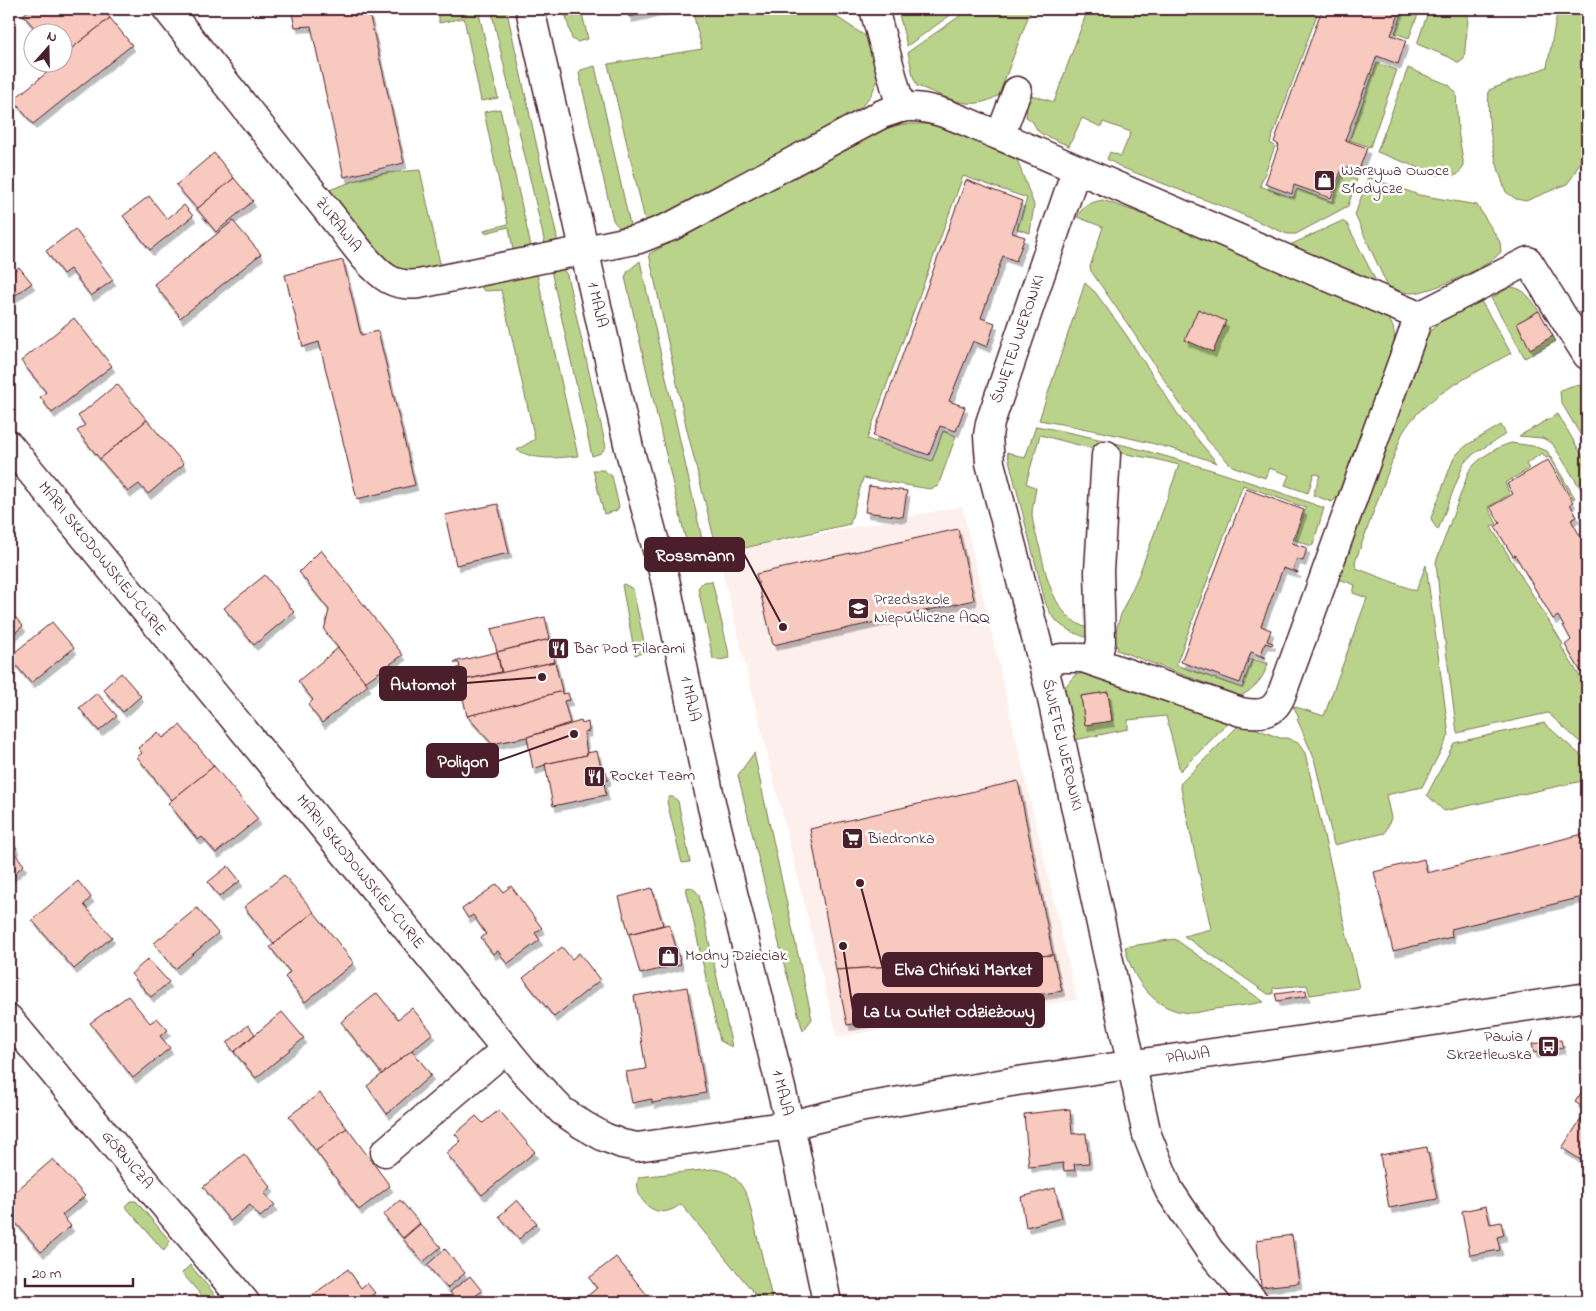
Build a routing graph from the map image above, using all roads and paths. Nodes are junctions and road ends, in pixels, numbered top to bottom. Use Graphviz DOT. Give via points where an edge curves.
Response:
graph roads {
  1 [pos="168,9"];
  2 [pos="530,9"];
  3 [pos="874,9"];
  4 [pos="1017,91"];
  5 [pos="901,108"];
  6 [pos="1000,136"];
  7 [pos="1076,170"];
  8 [pos="585,251"];
  9 [pos="1419,316"];
  10 [pos="1587,355"];
  11 [pos="9,445"];
  12 [pos="1106,455"];
  13 [pos="1043,662"];
  14 [pos="1096,662"];
  15 [pos="1587,997"];
  16 [pos="9,1018"];
  17 [pos="506,1050"];
  18 [pos="1132,1064"];
  19 [pos="790,1125"];
  20 [pos="385,1152"];
  21 [pos="245,1302"];
  22 [pos="827,1302"];
  23 [pos="1254,1302"];
  1 -- 8 [label="street, ŻURAWIA" via="365,258 388,280 396,284 419,284"];
  2 -- 8 [label="street, 1 MAJA"];
  3 -- 5 [label="street"];
  4 -- 6 [label="street"];
  5 -- 6 [label="street" via="941,112"];
  5 -- 8 [label="street, ŻURAWIA" via="882,114 672,226 639,239"];
  6 -- 7 [label="street"];
  7 -- 9 [label="street"];
  7 -- 13 [label="street, ŚWIĘTEJ WERONIKI" via="995,406 988,436 990,463"];
  8 -- 19 [label="street, 1 MAJA" via="629,448 665,579 712,807"];
  9 -- 10 [label="street" via="1528,261"];
  9 -- 14 [label="street" via="1281,696 1273,709 1260,714 1241,712"];
  11 -- 17 [label="street, MARII SKŁODOWSKIEJ-CURIE"];
  12 -- 14 [label="street" via="1099,571 1101,642"];
  13 -- 14 [label="street" via="1068,657"];
  13 -- 18 [label="street, ŚWIĘTEJ WERONIKI"];
  15 -- 18 [label="street, PAWIA"];
  16 -- 21 [label="street, GÓRNICZA"];
  17 -- 19 [label="street, MARII SKŁODOWSKIEJ-CURIE" via="562,1111 604,1138 622,1144 637,1147"];
  17 -- 20 [label="street"];
  18 -- 19 [label="street, PAWIA" via="859,1108"];
  18 -- 23 [label="street, ŚWIĘTEJ WERONIKI" via="1148,1136 1169,1190 1210,1251"];
  19 -- 22 [label="street, 1 MAJA"];
}
